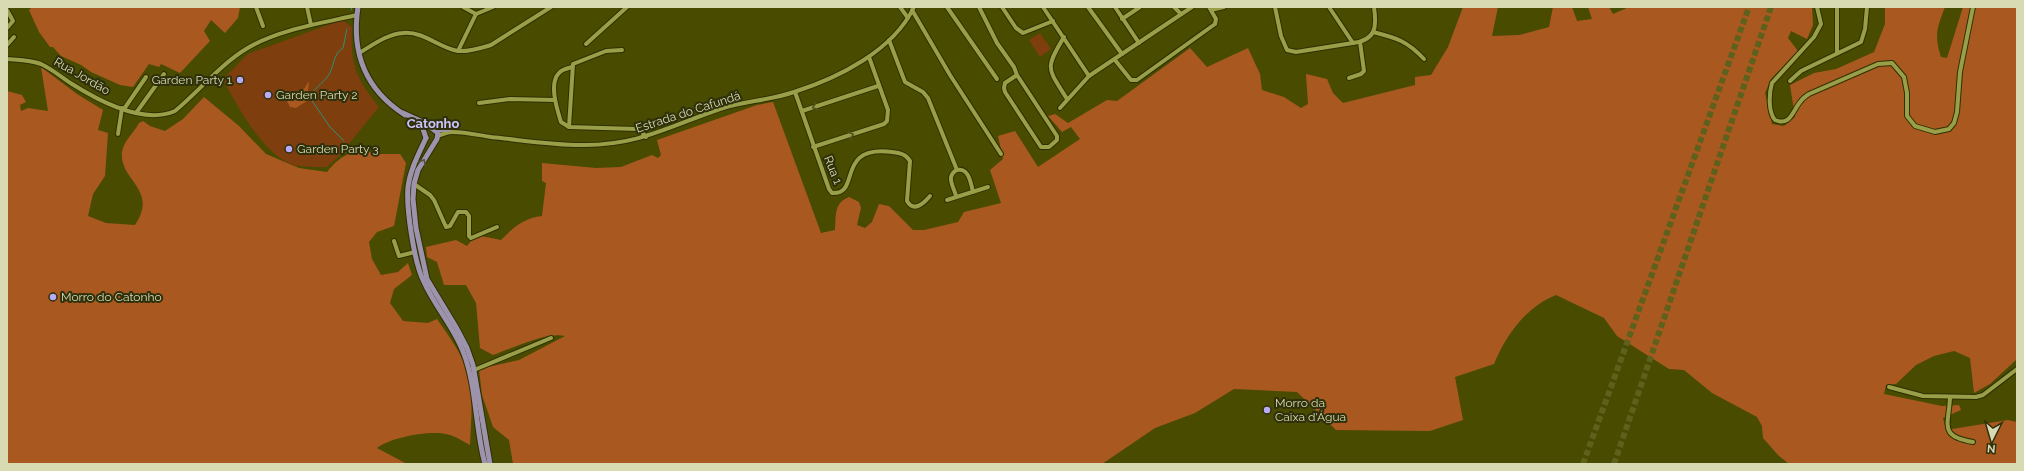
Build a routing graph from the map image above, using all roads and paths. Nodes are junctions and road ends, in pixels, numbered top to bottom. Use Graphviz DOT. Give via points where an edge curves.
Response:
graph roads {
  1 [pos="256,7"];
  2 [pos="307,7"];
  3 [pos="358,7"];
  4 [pos="463,7"];
  5 [pos="493,7"];
  6 [pos="551,7"];
  7 [pos="627,7"];
  8 [pos="900,7"];
  9 [pos="947,7"];
  10 [pos="979,7"];
  11 [pos="1002,7"];
  12 [pos="1043,7"];
  13 [pos="1088,7"];
  14 [pos="1115,7"];
  15 [pos="1140,7"];
  16 [pos="1174,7"];
  17 [pos="1192,7"];
  18 [pos="1224,7"];
  19 [pos="1275,7"];
  20 [pos="1329,7"];
  21 [pos="1374,7"];
  22 [pos="1817,7"];
  23 [pos="1837,7"];
  24 [pos="1867,7"];
  25 [pos="1973,7"];
  26 [pos="1210,8"];
  27 [pos="913,9"];
  28 [pos="7,10"];
  29 [pos="478,11"];
  30 [pos="1181,14"];
  31 [pos="357,15"];
  32 [pos="908,18"];
  33 [pos="1122,19"];
  34 [pos="1053,21"];
  35 [pos="312,25"];
  36 [pos="263,26"];
  37 [pos="7,28"];
  38 [pos="1373,32"];
  39 [pos="14,37"];
  40 [pos="1064,37"];
  41 [pos="889,40"];
  42 [pos="1360,42"];
  43 [pos="1139,43"];
  44 [pos="1353,43"];
  45 [pos="586,44"];
  46 [pos="7,45"];
  47 [pos="622,50"];
  48 [pos="458,51"];
  49 [pos="359,53"];
  50 [pos="1837,53"];
  51 [pos="1122,54"];
  52 [pos="869,57"];
  53 [pos="7,59"];
  54 [pos="1424,59"];
  55 [pos="1116,60"];
  56 [pos="572,67"];
  57 [pos="164,74"];
  58 [pos="1017,75"];
  59 [pos="1089,76"];
  60 [pos="146,77"];
  61 [pos="1349,78"];
  62 [pos="997,79"];
  63 [pos="1790,81"];
  64 [pos="878,86"];
  65 [pos="794,92"];
  66 [pos="1067,99"];
  67 [pos="555,100"];
  68 [pos="479,103"];
  69 [pos="123,108"];
  70 [pos="1060,108"];
  71 [pos="802,111"];
  72 [pos="136,113"];
  73 [pos="403,114"];
  74 [pos="425,123"];
  75 [pos="569,127"];
  76 [pos="433,129"];
  77 [pos="449,129"];
  78 [pos="461,132"];
  79 [pos="118,134"];
  80 [pos="426,136"];
  81 [pos="646,137"];
  82 [pos="436,138"];
  83 [pos="813,147"];
  84 [pos="1001,154"];
  85 [pos="957,170"];
  86 [pos="414,184"];
  87 [pos="988,187"];
  88 [pos="973,192"];
  89 [pos="930,196"];
  90 [pos="956,196"];
  91 [pos="947,200"];
  92 [pos="498,227"];
  93 [pos="394,241"];
  94 [pos="415,252"];
  95 [pos="551,338"];
  96 [pos="2017,369"];
  97 [pos="474,370"];
  98 [pos="1889,387"];
  99 [pos="1950,397"];
  100 [pos="1973,442"];
  101 [pos="485,464"];
  102 [pos="490,464"];
  1 -- 36 [label="street"];
  2 -- 35 [label="street"];
  3 -- 31 [label="main road, Estrada do Cafundá"];
  4 -- 29 [label="street"];
  5 -- 29 [label="street" via="486,11"];
  6 -- 48 [label="street" via="491,45"];
  7 -- 45 [label="street"];
  8 -- 32 [label="street"];
  9 -- 62 [label="street"];
  10 -- 58 [label="street"];
  11 -- 34 [label="street" via="1016,28 1023,33"];
  12 -- 34 [label="street"];
  13 -- 51 [label="street"];
  14 -- 33 [label="street"];
  15 -- 33 [label="street"];
  16 -- 30 [label="street"];
  17 -- 30 [label="street"];
  18 -- 26 [label="street"];
  19 -- 44 [label="street" via="1284,47 1287,50 1296,52"];
  20 -- 44 [label="street"];
  21 -- 38 [label="street"];
  22 -- 25 [label="street" via="1821,24 1816,33 1772,83 1771,112 1775,120 1781,122 1789,119 1800,101 1809,94 1878,64 1892,63 1904,77 1907,116 1915,126 1935,132 1949,129 1954,123 1960,72"];
  23 -- 50 [label="street"];
  24 -- 50 [label="street" via="1861,42"];
  26 -- 55 [label="street" via="1216,19 1215,24 1137,80 1132,80"];
  27 -- 32 [label="street, Estrada do Cafundá"];
  27 -- 84 [label="street" via="944,65"];
  28 -- 37 [label="street" via="13,21"];
  29 -- 48 [label="street"];
  30 -- 43 [label="street"];
  31 -- 35 [label="street, Rua Jordão"];
  31 -- 49 [label="main road, Estrada do Cafundá"];
  32 -- 41 [label="street, Estrada do Cafundá"];
  33 -- 43 [label="street"];
  34 -- 40 [label="street"];
  35 -- 72 [label="street, Rua Jordão" via="259,42 247,49 175,111 155,116"];
  38 -- 42 [label="street" via="1370,38"];
  38 -- 54 [label="street" via="1406,42"];
  39 -- 46 [label="street"];
  40 -- 59 [label="street"];
  40 -- 66 [label="street" via="1052,58 1050,70"];
  41 -- 52 [label="street, Estrada do Cafundá"];
  41 -- 85 [label="street" via="905,82 924,92 928,98"];
  42 -- 44 [label="street"];
  42 -- 61 [label="street" via="1364,71"];
  43 -- 51 [label="street"];
  47 -- 56 [label="street" via="601,53 575,62"];
  48 -- 49 [label="street" via="426,37 404,32 391,35"];
  49 -- 73 [label="main road, Estrada do Cafundá" via="370,82 380,96"];
  50 -- 63 [label="street" via="1801,71"];
  51 -- 55 [label="street"];
  52 -- 64 [label="street"];
  52 -- 65 [label="street, Estrada do Cafundá" via="843,72"];
  53 -- 69 [label="street, Rua Jordão" via="39,64 100,100"];
  55 -- 59 [label="street"];
  56 -- 67 [label="street" via="556,77"];
  56 -- 75 [label="street"];
  57 -- 72 [label="street"];
  58 -- 58 [label="street" via="1057,136 1057,140 1049,148 1041,146 1005,92 1006,83"];
  59 -- 66 [label="street"];
  60 -- 69 [label="street"];
  64 -- 71 [label="street, one-way"];
  83 -- 64 [label="street, one-way" via="884,124 888,110"];
  65 -- 71 [label="street"];
  65 -- 81 [label="street, Estrada do Cafundá" via="726,108"];
  66 -- 70 [label="street"];
  67 -- 68 [label="street" via="510,98"];
  67 -- 75 [label="street" via="561,122"];
  69 -- 72 [label="street, Rua Jordão"];
  69 -- 79 [label="street"];
  71 -- 83 [label="street"];
  73 -- 74 [label="main road, Estrada do Cafundá"];
  73 -- 80 [label="main road, Estrada do Cafundá" via="419,125"];
  74 -- 76 [label="main road"];
  74 -- 77 [label="street, Estrada do Cafundá"];
  75 -- 81 [label="street" via="637,129"];
  76 -- 77 [label="main road"];
  76 -- 80 [label="main road" via="429,130"];
  76 -- 82 [label="main road"];
  77 -- 78 [label="street, Estrada do Cafundá"];
  78 -- 81 [label="street, Estrada do Cafundá" via="530,142 582,145 621,143"];
  78 -- 82 [label="street, Estrada do Cafundá" via="446,132"];
  80 -- 82 [label="main road" via="430,141"];
  80 -- 94 [label="main road" via="408,188"];
  86 -- 82 [label="main road, one-way" via="418,170"];
  83 -- 89 [label="street, Rua 1" via="832,193 844,190 859,157 879,150 902,154 910,161 907,201 909,205 920,206"];
  85 -- 88 [label="street" via="963,170 968,175"];
  85 -- 90 [label="street" via="951,179"];
  86 -- 92 [label="street" via="434,200 446,228 458,212 462,211 469,216 471,238"];
  86 -- 97 [label="main road" via="416,228 427,279 464,343"];
  87 -- 88 [label="street"];
  88 -- 90 [label="street"];
  90 -- 91 [label="street"];
  93 -- 94 [label="street" via="399,256"];
  94 -- 101 [label="main road" via="423,280 464,352 471,377"];
  95 -- 97 [label="street"];
  96 -- 99 [label="street" via="1983,395"];
  97 -- 102 [label="main road"];
  98 -- 99 [label="street" via="1923,396"];
  99 -- 100 [label="street" via="1947,423 1949,431 1959,440"];
}
